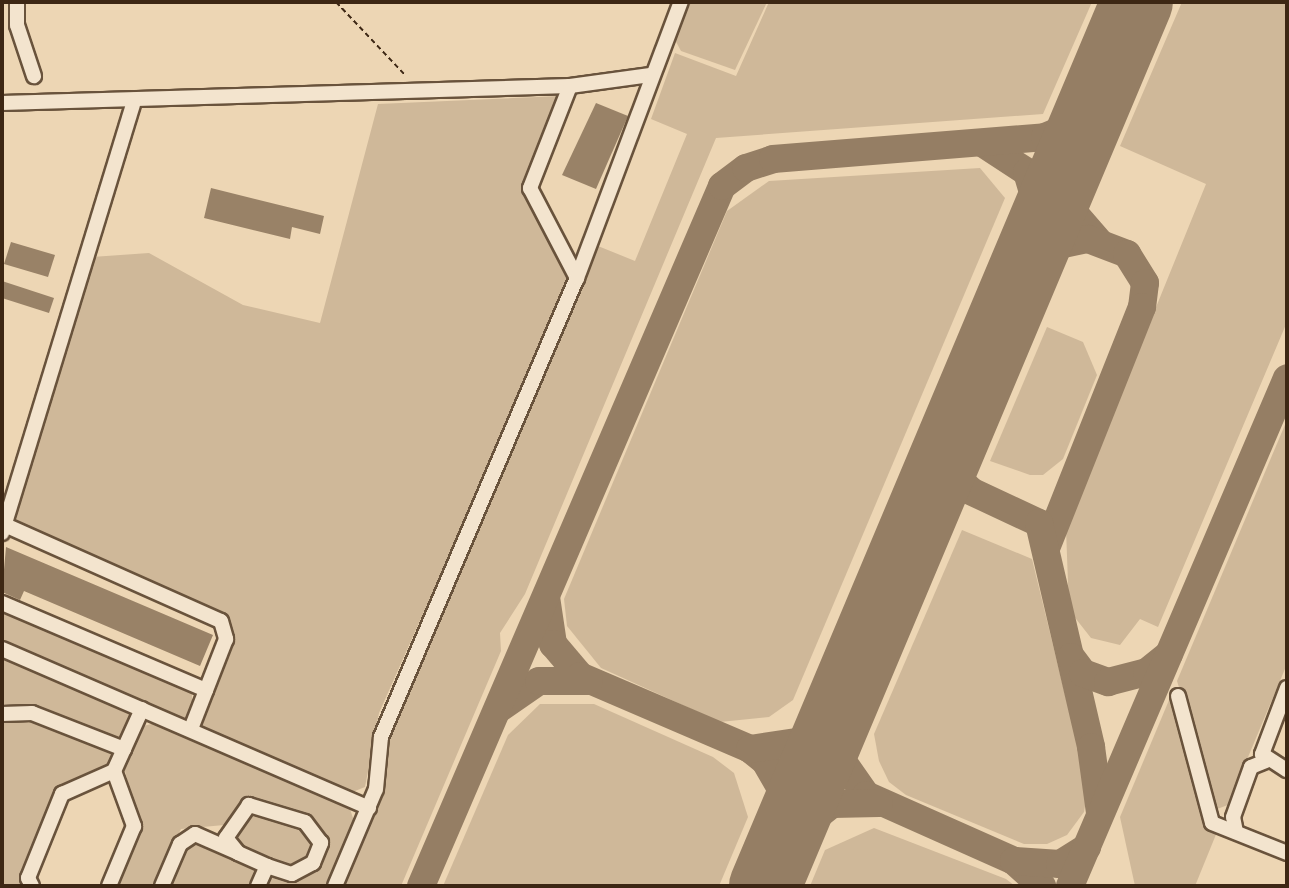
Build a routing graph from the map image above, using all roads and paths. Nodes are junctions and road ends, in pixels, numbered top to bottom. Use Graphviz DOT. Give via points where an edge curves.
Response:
graph roads {
  1 [pos="17,2"];
  2 [pos="336,2"];
  3 [pos="681,2"];
  4 [pos="650,75"];
  5 [pos="34,76"];
  6 [pos="406,76"];
  7 [pos="570,86"];
  8 [pos="134,100"];
  9 [pos="2,103"];
  10 [pos="577,278"];
  11 [pos="3,529"];
  12 [pos="2,603"];
  13 [pos="2,649"];
  14 [pos="1287,688"];
  15 [pos="206,690"];
  16 [pos="1178,696"];
  17 [pos="142,709"];
  18 [pos="2,714"];
  19 [pos="191,729"];
  20 [pos="124,749"];
  21 [pos="1266,761"];
  22 [pos="1287,770"];
  23 [pos="114,771"];
  24 [pos="369,808"];
  25 [pos="1236,832"];
  26 [pos="238,853"];
  27 [pos="1287,853"];
  28 [pos="267,866"];
  29 [pos="32,886"];
  30 [pos="109,886"];
  31 [pos="162,886"];
  32 [pos="258,886"];
  33 [pos="335,886"];
  1 -- 5 [label="lane" via="16,21"];
  2 -- 6 [label="path"];
  3 -- 4 [label="lane"];
  4 -- 7 [label="lane"];
  4 -- 10 [label="lane"];
  7 -- 8 [label="lane"];
  7 -- 10 [label="lane" via="530,188"];
  8 -- 9 [label="lane"];
  8 -- 11 [label="lane"];
  10 -- 24 [label="lane" via="381,737"];
  11 -- 15 [label="lane" via="221,621 226,639"];
  12 -- 15 [label="lane"];
  13 -- 17 [label="lane"];
  14 -- 21 [label="lane" via="1263,745"];
  15 -- 19 [label="lane"];
  16 -- 25 [label="lane" via="1212,822"];
  17 -- 19 [label="lane"];
  17 -- 20 [label="lane"];
  18 -- 20 [label="lane" via="32,713"];
  19 -- 24 [label="lane"];
  20 -- 23 [label="lane"];
  21 -- 22 [label="lane"];
  21 -- 25 [label="lane" via="1251,767 1233,817"];
  23 -- 29 [label="lane" via="62,794 28,878"];
  23 -- 30 [label="lane" via="134,826"];
  24 -- 33 [label="lane"];
  25 -- 27 [label="lane"];
  26 -- 28 [label="lane"];
  26 -- 28 [label="lane" via="226,838 249,805 316,832 321,843 304,871"];
  26 -- 31 [label="lane" via="195,834 186,837"];
  28 -- 32 [label="lane"];
}
